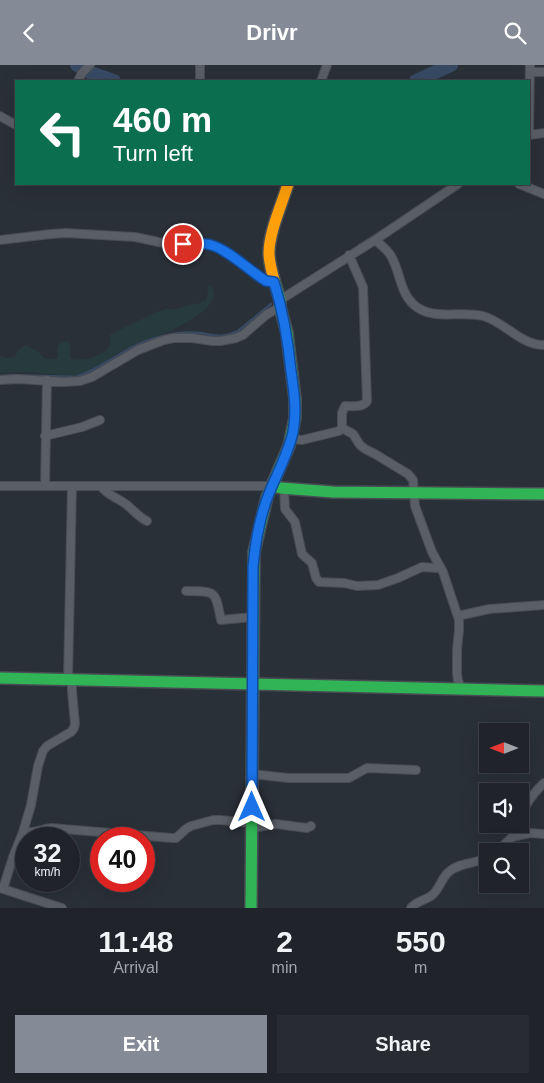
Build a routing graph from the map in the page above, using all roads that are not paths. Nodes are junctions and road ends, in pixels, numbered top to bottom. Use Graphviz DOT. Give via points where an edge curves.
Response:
graph roads {
  1 [pos="200,65"];
  2 [pos="327,65"];
  3 [pos="89,66"];
  4 [pos="530,68"];
  5 [pos="544,72"];
  6 [pos="78,80"];
  7 [pos="200,80"];
  8 [pos="322,80"];
  9 [pos="0,116"];
  10 [pos="15,124"];
  11 [pos="544,133"];
  12 [pos="530,135"];
  13 [pos="288,185"];
  14 [pos="457,185"];
  15 [pos="522,185"];
  16 [pos="544,194"];
  17 [pos="0,240"];
  18 [pos="375,240"];
  19 [pos="349,255"];
  20 [pos="274,282"];
  21 [pos="280,303"];
  22 [pos="544,345"];
  23 [pos="0,380"];
  24 [pos="47,380"];
  25 [pos="100,420"];
  26 [pos="342,428"];
  27 [pos="45,436"];
  28 [pos="291,439"];
  29 [pos="0,486"];
  30 [pos="45,486"];
  31 [pos="72,486"];
  32 [pos="101,486"];
  33 [pos="278,487"];
  34 [pos="414,493"];
  35 [pos="544,494"];
  36 [pos="147,521"];
  37 [pos="440,566"];
  38 [pos="186,591"];
  39 [pos="544,605"];
  40 [pos="458,616"];
  41 [pos="253,617"];
  42 [pos="0,679"];
  43 [pos="70,680"];
  44 [pos="253,685"];
  45 [pos="462,689"];
  46 [pos="544,691"];
  47 [pos="416,770"];
  48 [pos="252,774"];
  49 [pos="544,783"];
  50 [pos="529,800"];
  51 [pos="252,823"];
  52 [pos="311,826"];
  53 [pos="24,827"];
  54 [pos="80,830"];
  55 [pos="514,833"];
  56 [pos="544,834"];
  57 [pos="512,837"];
  58 [pos="506,843"];
  59 [pos="15,850"];
  60 [pos="479,861"];
  61 [pos="1,888"];
  62 [pos="62,908"];
  63 [pos="252,908"];
  64 [pos="411,908"];
  1 -- 7 [label="street"];
  2 -- 8 [label="street"];
  3 -- 6 [label="street"];
  4 -- 5 [label="street"];
  9 -- 10 [label="street"];
  11 -- 12 [label="street"];
  13 -- 20 [label="street" via="270,245"];
  14 -- 18 [label="street"];
  15 -- 16 [label="street"];
  17 -- 20 [label="street" via="66,233 135,237 168,244 210,244 266,281"];
  18 -- 19 [label="street"];
  18 -- 22 [label="street" via="392,257 406,295 422,311 480,316 495,321 528,342"];
  19 -- 21 [label="street"];
  19 -- 26 [label="street" via="363,287 367,397 362,406 345,406"];
  20 -- 21 [label="street"];
  21 -- 24 [label="street" via="243,335 230,340 164,340 138,350 92,377 72,382"];
  21 -- 28 [label="street" via="295,399"];
  23 -- 24 [label="street"];
  24 -- 27 [label="street"];
  25 -- 27 [label="street"];
  26 -- 28 [label="street" via="311,439"];
  26 -- 34 [label="street" via="365,449 411,477"];
  27 -- 30 [label="street"];
  28 -- 33 [label="street"];
  29 -- 30 [label="street"];
  30 -- 31 [label="street"];
  31 -- 32 [label="street"];
  31 -- 43 [label="street"];
  32 -- 33 [label="street"];
  32 -- 36 [label="street"];
  33 -- 34 [label="street" via="333,492"];
  33 -- 37 [label="street" via="285,509 294,523 302,554 312,563 319,582 378,585 419,568"];
  33 -- 41 [label="street" via="263,512 254,552"];
  34 -- 35 [label="street"];
  34 -- 37 [label="street" via="415,506"];
  37 -- 40 [label="street"];
  38 -- 41 [label="street" via="214,594 221,620"];
  39 -- 40 [label="street" via="489,609"];
  40 -- 45 [label="street" via="457,674"];
  41 -- 44 [label="street"];
  42 -- 43 [label="street"];
  43 -- 44 [label="street"];
  43 -- 53 [label="street" via="74,728 43,751"];
  44 -- 45 [label="street"];
  44 -- 48 [label="street"];
  45 -- 46 [label="street"];
  47 -- 48 [label="street" via="367,768 348,778"];
  48 -- 51 [label="street"];
  49 -- 50 [label="street"];
  51 -- 52 [label="street" via="258,827 276,824"];
  51 -- 54 [label="street" via="213,821 191,826 176,838"];
  51 -- 63 [label="street"];
  55 -- 57 [label="street"];
  56 -- 57 [label="street"];
  57 -- 58 [label="street"];
  59 -- 61 [label="street"];
  60 -- 64 [label="street" via="450,871 435,893"];
  61 -- 62 [label="street"];
}
